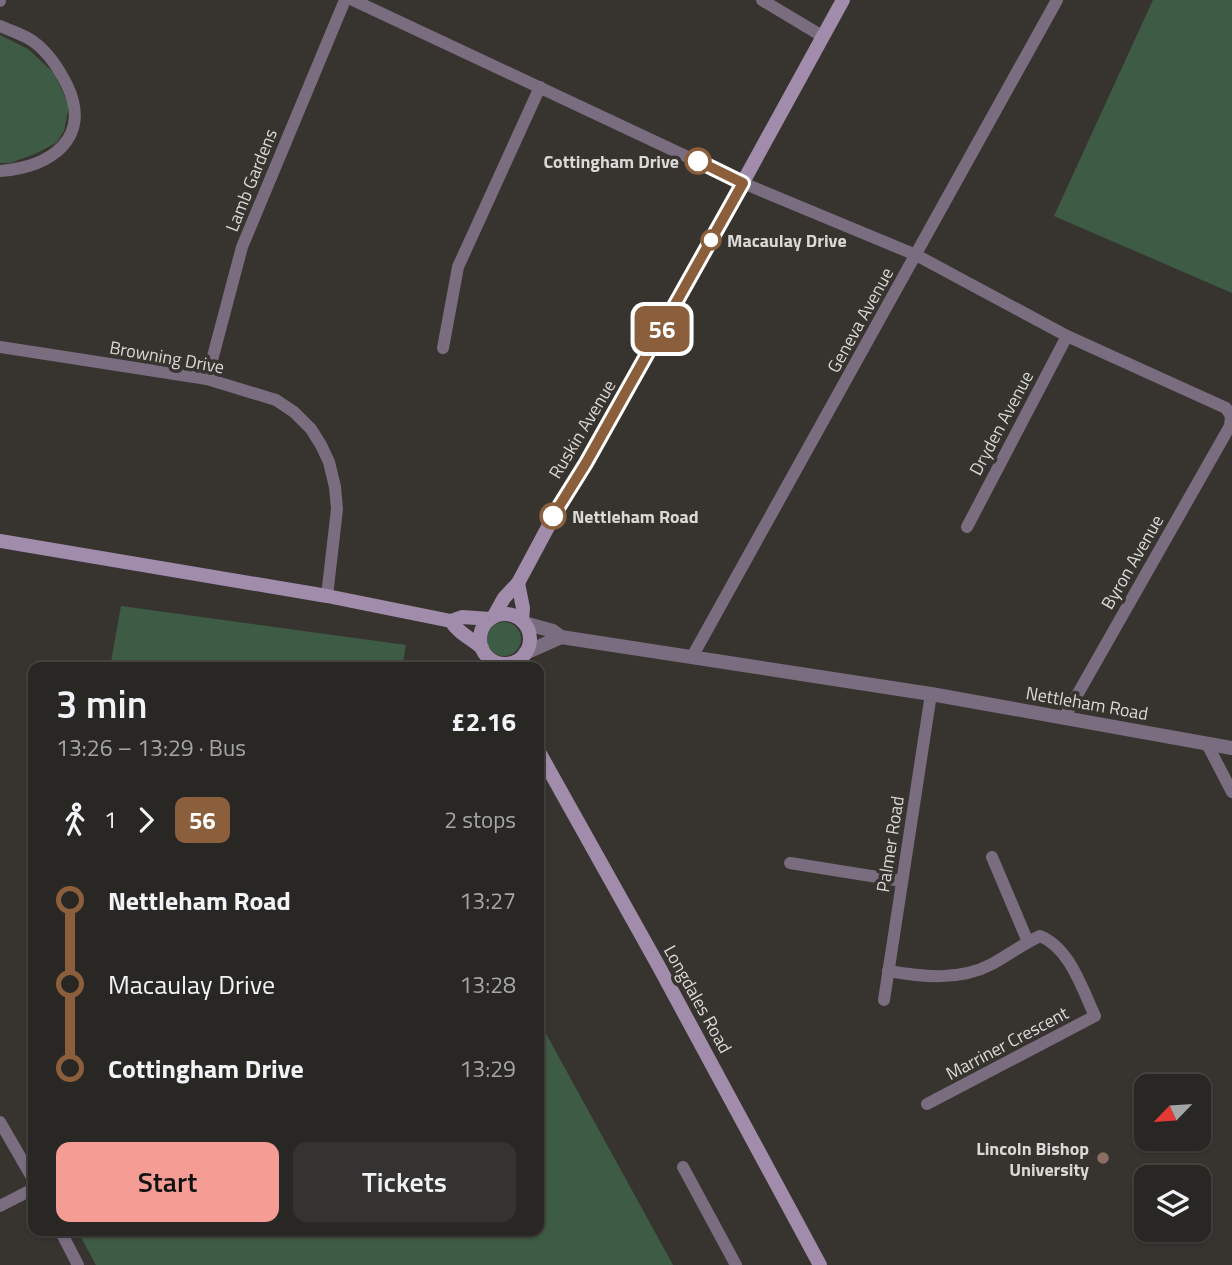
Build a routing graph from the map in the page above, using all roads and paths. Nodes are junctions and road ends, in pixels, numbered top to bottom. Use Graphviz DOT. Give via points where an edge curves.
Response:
graph roads {
  1 [pos="345,0"];
  2 [pos="353,0"];
  3 [pos="762,0"];
  4 [pos="843,0"];
  5 [pos="1057,0"];
  6 [pos="0,26"];
  7 [pos="822,36"];
  8 [pos="540,87"];
  9 [pos="0,172"];
  10 [pos="743,183"];
  11 [pos="916,255"];
  12 [pos="1067,336"];
  13 [pos="0,347"];
  14 [pos="443,348"];
  15 [pos="207,379"];
  16 [pos="1229,406"];
  17 [pos="1231,426"];
  18 [pos="967,527"];
  19 [pos="0,541"];
  20 [pos="518,583"];
  21 [pos="327,596"];
  22 [pos="492,617"];
  23 [pos="451,621"];
  24 [pos="523,622"];
  25 [pos="561,637"];
  26 [pos="692,657"];
  27 [pos="488,658"];
  28 [pos="521,659"];
  29 [pos="931,694"];
  30 [pos="1064,718"];
  31 [pos="1207,744"];
  32 [pos="1232,748"];
  33 [pos="544,761"];
  34 [pos="1232,792"];
  35 [pos="992,857"];
  36 [pos="790,863"];
  37 [pos="902,881"];
  38 [pos="1028,942"];
  39 [pos="888,971"];
  40 [pos="884,1000"];
  41 [pos="927,1104"];
  42 [pos="0,1122"];
  43 [pos="682,1167"];
  44 [pos="28,1170"];
  45 [pos="28,1192"];
  46 [pos="0,1206"];
  47 [pos="63,1236"];
  48 [pos="78,1265"];
  49 [pos="736,1265"];
  50 [pos="820,1265"];
  1 -- 15 [label="street, Lamb Gardens" via="243,247"];
  2 -- 8 [label="street"];
  3 -- 7 [label="street"];
  4 -- 7 [label="main road, Ruskin Avenue"];
  5 -- 11 [label="street, Geneva Avenue"];
  6 -- 9 [label="street" via="34,42 59,67 74,101 75,123 64,146 48,159"];
  7 -- 10 [label="main road, Ruskin Avenue"];
  8 -- 10 [label="street"];
  8 -- 14 [label="street" via="458,267"];
  10 -- 11 [label="street"];
  10 -- 20 [label="main road, Ruskin Avenue"];
  11 -- 12 [label="street"];
  11 -- 26 [label="street, Geneva Avenue"];
  12 -- 16 [label="street"];
  12 -- 18 [label="street, Dryden Avenue"];
  13 -- 15 [label="street, Browning Drive"];
  15 -- 21 [label="street, Browning Drive" via="276,400 294,412 321,445 330,466 337,509"];
  16 -- 17 [label="street"];
  17 -- 30 [label="street, Byron Avenue"];
  19 -- 21 [label="main road"];
  20 -- 22 [label="main road, Ruskin Avenue"];
  20 -- 24 [label="main road"];
  21 -- 23 [label="main road"];
  22 -- 23 [label="main road"];
  22 -- 24 [label="main road" via="509,614"];
  22 -- 27 [label="main road" via="481,632"];
  23 -- 27 [label="main road" via="458,633 472,639"];
  24 -- 25 [label="street, Nettleham Road"];
  24 -- 28 [label="main road" via="530,638"];
  25 -- 26 [label="street, Nettleham Road"];
  25 -- 28 [label="street"];
  26 -- 29 [label="street, Nettleham Road"];
  29 -- 30 [label="street, Nettleham Road"];
  29 -- 37 [label="street, Palmer Road"];
  30 -- 31 [label="street, Nettleham Road"];
  31 -- 32 [label="street, Nettleham Road"];
  31 -- 34 [label="street"];
  33 -- 50 [label="main road, Longdales Road"];
  35 -- 38 [label="street"];
  36 -- 37 [label="street"];
  37 -- 39 [label="street, Palmer Road"];
  38 -- 39 [label="street" via="990,965 959,975"];
  38 -- 41 [label="street, Marriner Crescent" via="1040,936 1060,949 1095,1016"];
  39 -- 40 [label="street, Palmer Road"];
  42 -- 44 [label="street"];
  43 -- 49 [label="street"];
  45 -- 46 [label="street"];
  47 -- 48 [label="street"];
}
